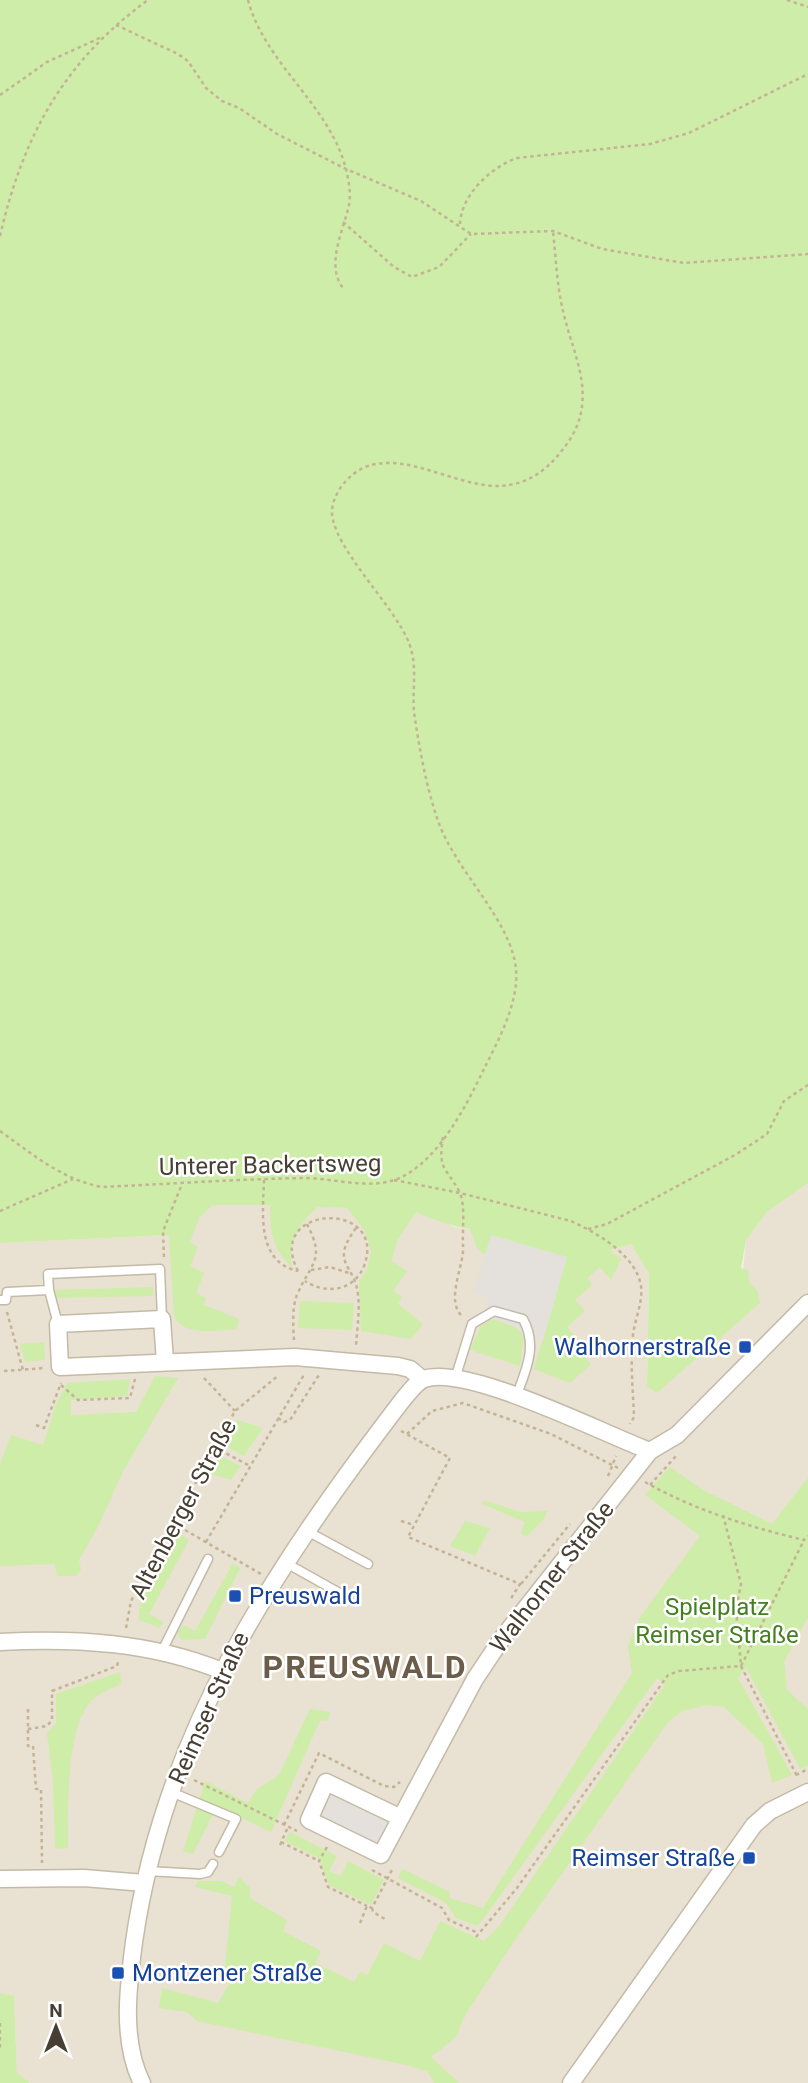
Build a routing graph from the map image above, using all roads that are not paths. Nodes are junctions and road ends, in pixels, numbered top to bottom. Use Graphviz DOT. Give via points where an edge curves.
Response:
graph roads {
  1 [pos="49,1290"];
  2 [pos="3,1300"];
  3 [pos="808,1303"];
  4 [pos="162,1319"];
  5 [pos="58,1324"];
  6 [pos="164,1362"];
  7 [pos="422,1379"];
  8 [pos="455,1379"];
  9 [pos="516,1397"];
  10 [pos="650,1451"];
  11 [pos="307,1531"];
  12 [pos="208,1559"];
  13 [pos="285,1562"];
  14 [pos="368,1564"];
  15 [pos="345,1595"];
  16 [pos="0,1642"];
  17 [pos="162,1651"];
  18 [pos="222,1671"];
  19 [pos="171,1792"];
  20 [pos="808,1793"];
  21 [pos="399,1817"];
  22 [pos="219,1852"];
  23 [pos="213,1864"];
  24 [pos="146,1877"];
  25 [pos="0,1880"];
  26 [pos="142,2083"];
  27 [pos="571,2083"];
  1 -- 2 [label="lane" via="7,1292"];
  1 -- 4 [label="lane" via="48,1274 160,1269"];
  1 -- 5 [label="lane"];
  3 -- 10 [label="street" via="677,1435"];
  4 -- 5 [label="street"];
  4 -- 6 [label="street"];
  5 -- 6 [label="street" via="60,1367"];
  6 -- 7 [label="street" via="295,1357 355,1360 410,1369"];
  7 -- 8 [label="street"];
  7 -- 11 [label="street, Reimser Straße"];
  8 -- 9 [label="street"];
  8 -- 9 [label="lane" via="472,1324 494,1311 523,1319 531,1337 531,1352"];
  9 -- 10 [label="street"];
  10 -- 21 [label="street, Walhorner Straße" via="503,1637"];
  11 -- 13 [label="street, Reimser Straße"];
  11 -- 14 [label="lane"];
  12 -- 17 [label="lane"];
  13 -- 15 [label="lane"];
  13 -- 18 [label="street, Reimser Straße"];
  16 -- 17 [label="street" via="122,1644"];
  17 -- 18 [label="street"];
  18 -- 19 [label="street, Reimser Straße"];
  19 -- 22 [label="lane" via="236,1819"];
  19 -- 24 [label="street, Reimser Straße"];
  20 -- 27 [label="street" via="769,1811 754,1825"];
  21 -- 21 [label="street, Walhorner Straße" via="381,1855 309,1820 326,1782"];
  23 -- 24 [label="lane" via="200,1874"];
  24 -- 25 [label="street"];
  24 -- 26 [label="street, Reimser Straße" via="128,2015 134,2067"];
}
